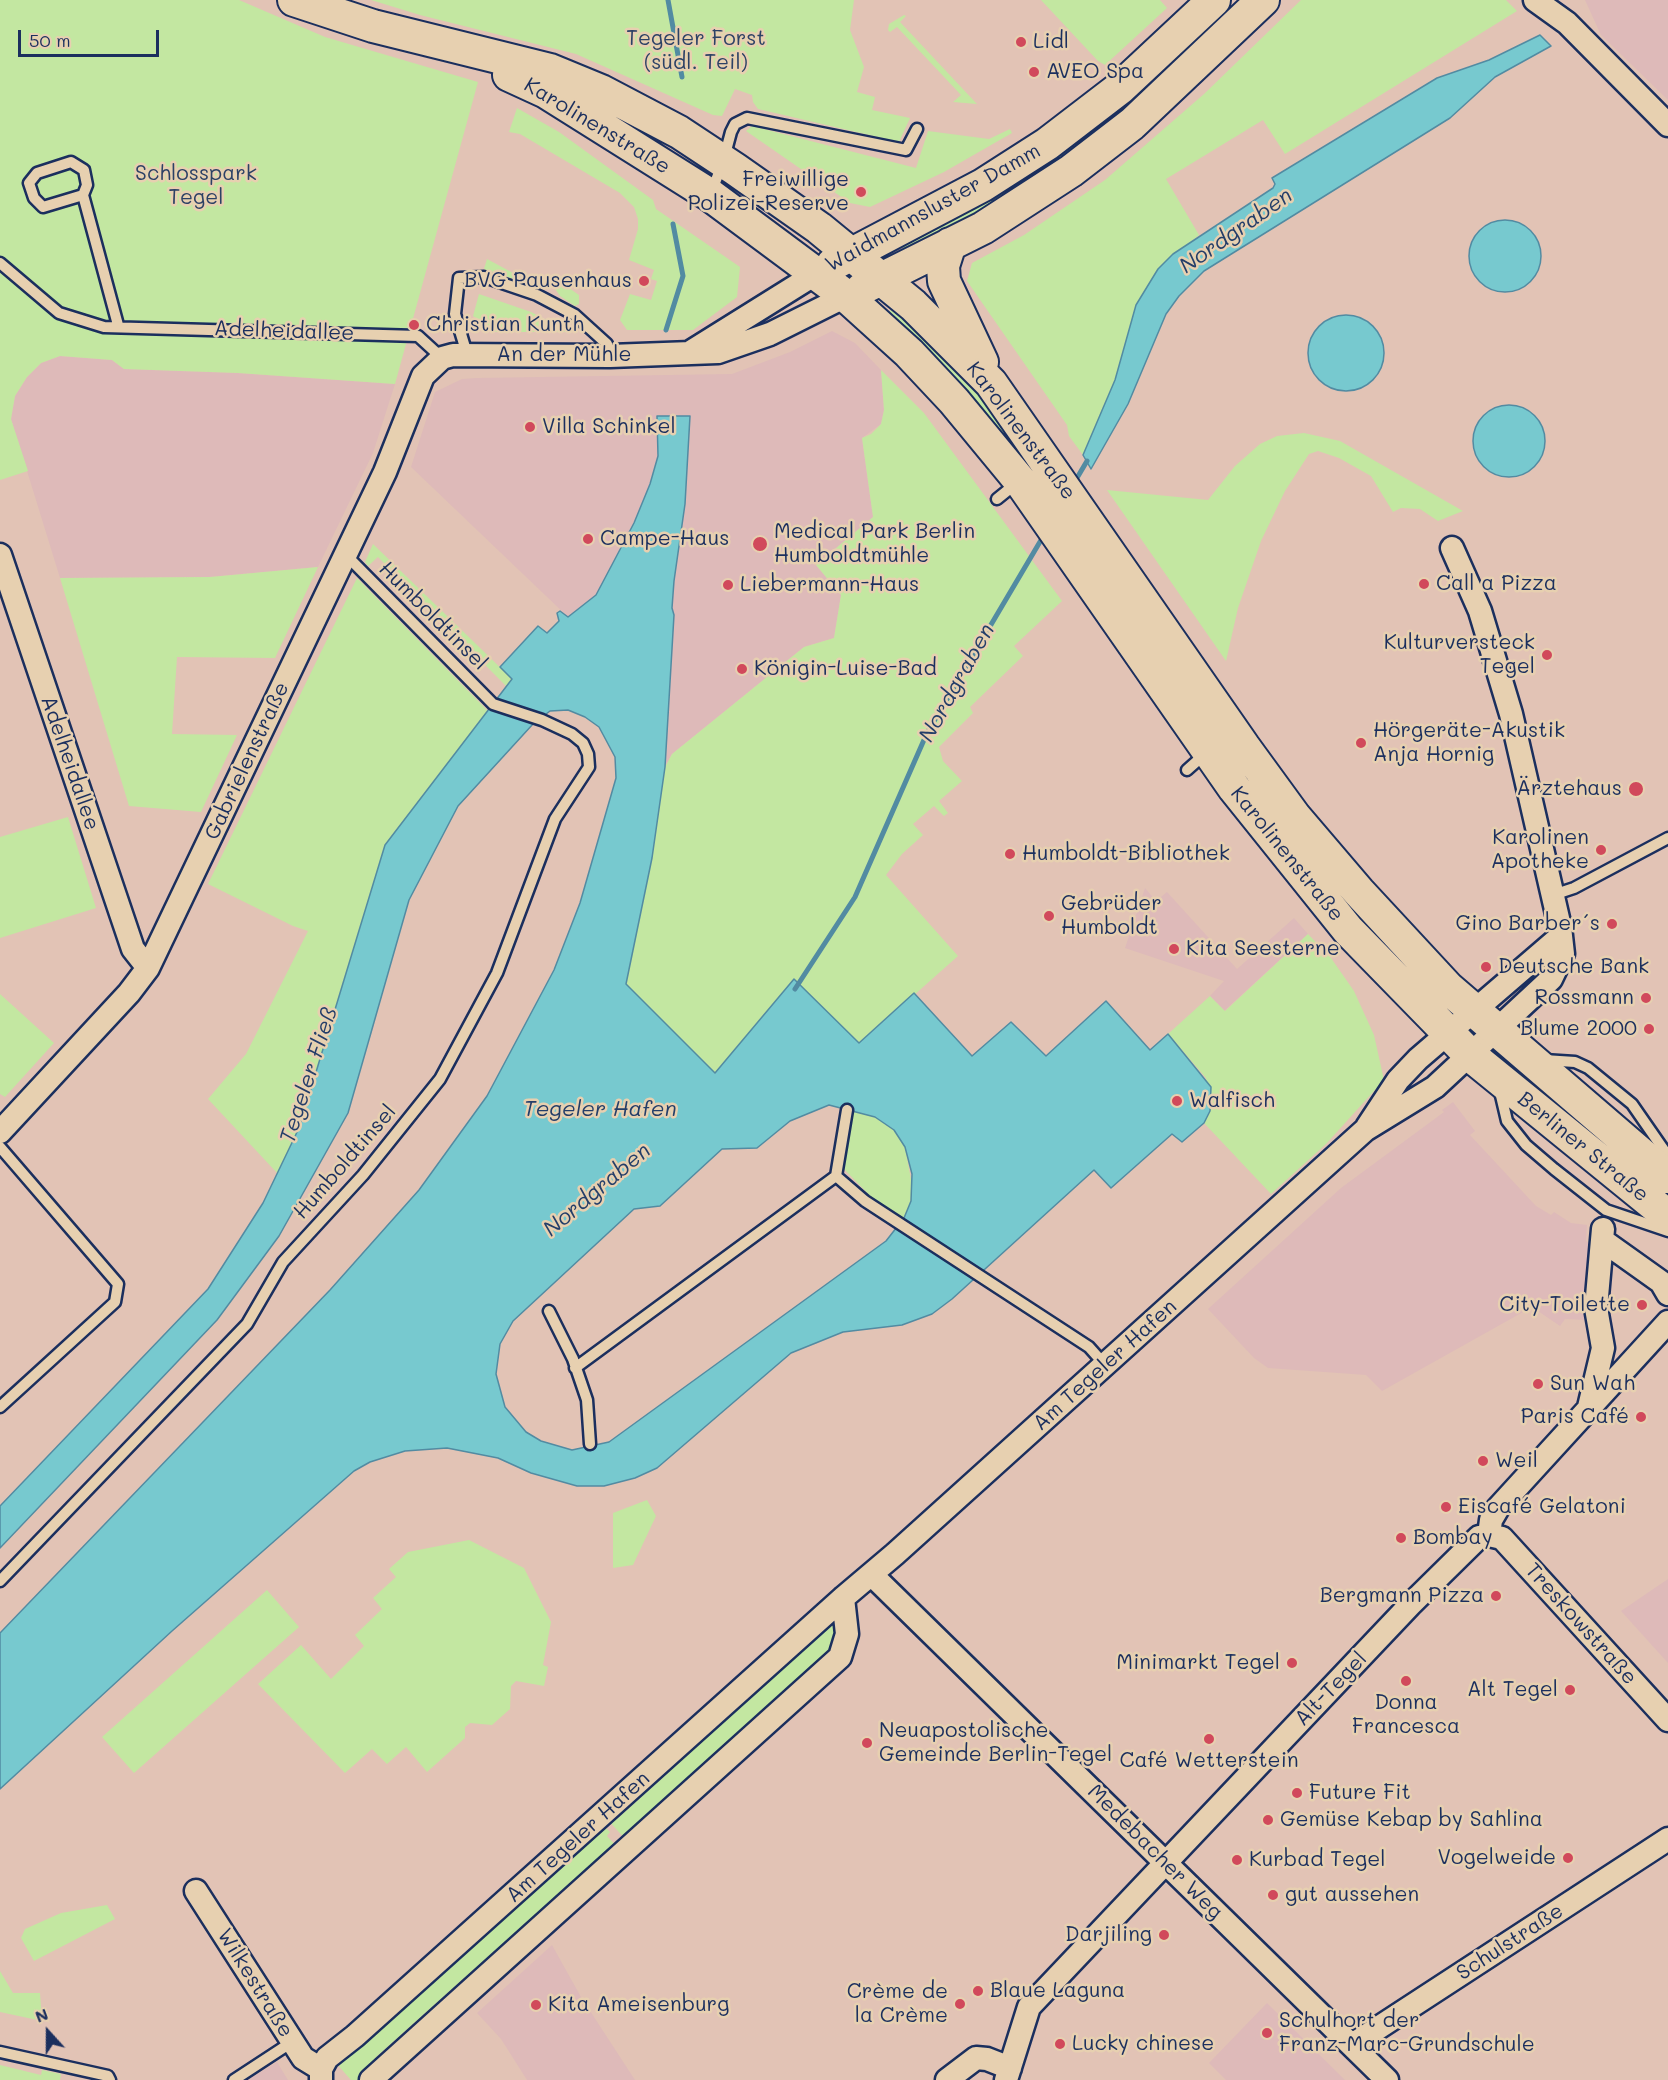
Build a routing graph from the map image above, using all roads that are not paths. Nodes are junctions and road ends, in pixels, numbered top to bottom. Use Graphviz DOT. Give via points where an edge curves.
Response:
graph roads {
  1 [pos="294,0"];
  2 [pos="1535,0"];
  3 [pos="1553,0"];
  4 [pos="1234,7"];
  5 [pos="1567,23"];
  6 [pos="379,27"];
  7 [pos="1668,125"];
  8 [pos="918,129"];
  9 [pos="1091,135"];
  10 [pos="716,157"];
  11 [pos="706,193"];
  12 [pos="83,195"];
  13 [pos="951,244"];
  14 [pos="850,255"];
  15 [pos="0,263"];
  16 [pos="817,273"];
  17 [pos="880,279"];
  18 [pos="846,296"];
  19 [pos="765,321"];
  20 [pos="118,326"];
  21 [pos="467,354"];
  22 [pos="610,356"];
  23 [pos="442,358"];
  24 [pos="991,383"];
  25 [pos="1452,548"];
  26 [pos="0,555"];
  27 [pos="346,555"];
  28 [pos="1158,652"];
  29 [pos="1668,838"];
  30 [pos="1553,895"];
  31 [pos="1561,936"];
  32 [pos="148,968"];
  33 [pos="1473,1011"];
  34 [pos="1497,1030"];
  35 [pos="1447,1033"];
  36 [pos="1470,1055"];
  37 [pos="1533,1060"];
  38 [pos="1498,1078"];
  39 [pos="847,1110"];
  40 [pos="1365,1130"];
  41 [pos="0,1142"];
  42 [pos="1668,1156"];
  43 [pos="836,1176"];
  44 [pos="1668,1177"];
  45 [pos="1668,1216"];
  46 [pos="1668,1231"];
  47 [pos="1666,1286"];
  48 [pos="549,1311"];
  49 [pos="1668,1322"];
  50 [pos="1105,1365"];
  51 [pos="575,1368"];
  52 [pos="0,1407"];
  53 [pos="1589,1408"];
  54 [pos="590,1444"];
  55 [pos="1489,1535"];
  56 [pos="872,1575"];
  57 [pos="0,1581"];
  58 [pos="843,1598"];
  59 [pos="1668,1720"];
  60 [pos="1668,1839"];
  61 [pos="1167,1862"];
  62 [pos="196,1891"];
  63 [pos="292,2042"];
  64 [pos="1352,2045"];
  65 [pos="0,2052"];
  66 [pos="970,2052"];
  67 [pos="1008,2074"];
  68 [pos="321,2075"];
  69 [pos="110,2080"];
  70 [pos="234,2080"];
  71 [pos="370,2080"];
  72 [pos="931,2080"];
  73 [pos="947,2080"];
  74 [pos="1388,2080"];
  1 -- 6 [label="main road, Karolinenstraße" via="328,14"];
  2 -- 5 [label="street"];
  3 -- 5 [label="street"];
  4 -- 9 [label="main road, Waidmannsluster Damm"];
  5 -- 7 [label="street"];
  6 -- 10 [label="main road, Karolinenstraße" via="550,70 601,91"];
  6 -- 11 [label="main road, Karolinenstraße" via="528,83"];
  8 -- 10 [label="lane" via="906,150 747,118 735,124"];
  9 -- 13 [label="main road, Waidmannsluster Damm" via="1027,201"];
  9 -- 14 [label="main road, Waidmannsluster Damm" via="983,185"];
  10 -- 11 [label="lane"];
  10 -- 14 [label="main road, Karolinenstraße" via="819,228"];
  11 -- 16 [label="main road, Karolinenstraße"];
  12 -- 12 [label="lane" via="87,185 84,170 71,162 37,173 29,183 34,198 43,207"];
  12 -- 20 [label="lane"];
  13 -- 17 [label="main road, Waidmannsluster Damm"];
  13 -- 24 [label="main road" via="943,266 944,281"];
  14 -- 16 [label="main road, Waidmannsluster Damm"];
  14 -- 17 [label="main road, Karolinenstraße"];
  15 -- 20 [label="lane, Adelheidallee" via="59,313 104,327"];
  16 -- 18 [label="main road, Karolinenstraße"];
  16 -- 19 [label="street, An der Mühle"];
  17 -- 18 [label="main road, Waidmannsluster Damm"];
  17 -- 24 [label="main road, Karolinenstraße" via="941,331"];
  18 -- 19 [label="street, An der Mühle"];
  18 -- 28 [label="main road, Karolinenstraße" via="935,380 1018,495"];
  19 -- 22 [label="street, An der Mühle" via="686,355"];
  20 -- 23 [label="lane, Adelheidallee" via="418,336"];
  21 -- 22 [label="street, An der Mühle"];
  21 -- 22 [label="lane" via="455,314 459,278 484,277 537,295 574,315 607,344"];
  21 -- 23 [label="street, An der Mühle"];
  23 -- 27 [label="street, Gabrielenstraße" via="423,376 385,472"];
  24 -- 28 [label="main road, Karolinenstraße" via="1081,512"];
  25 -- 30 [label="street, Am Tegeler Hafen" via="1480,611 1510,714"];
  26 -- 32 [label="street, Adelheidallee" via="133,949"];
  27 -- 32 [label="street, Gabrielenstraße"];
  27 -- 57 [label="lane, Humboldtinsel" via="493,704 572,734 583,743 589,767 555,819 497,973 440,1079 363,1175 283,1263 248,1324"];
  28 -- 33 [label="main road, Karolinenstraße" via="1388,924"];
  28 -- 35 [label="main road, Karolinenstraße" via="1197,761 1348,930"];
  29 -- 30 [label="lane" via="1574,888"];
  30 -- 31 [label="street, Am Tegeler Hafen"];
  31 -- 33 [label="street, Am Tegeler Hafen"];
  31 -- 34 [label="street, Am Tegeler Hafen" via="1563,954 1557,970"];
  32 -- 41 [label="street, Gabrielenstraße"];
  33 -- 34 [label="main road, Berliner Straße"];
  33 -- 35 [label="street, Am Tegeler Hafen"];
  34 -- 36 [label="street, Am Tegeler Hafen"];
  34 -- 37 [label="main road, Berliner Straße"];
  35 -- 36 [label="main road, Berliner Straße"];
  35 -- 40 [label="street, Am Tegeler Hafen" via="1398,1080"];
  36 -- 38 [label="main road, Berliner Straße"];
  36 -- 40 [label="street, Am Tegeler Hafen" via="1435,1087"];
  37 -- 42 [label="lane, Berliner Straße" via="1575,1062 1588,1068 1632,1104"];
  37 -- 44 [label="main road, Berliner Straße"];
  38 -- 45 [label="main road, Berliner Straße"];
  38 -- 46 [label="lane, Berliner Straße" via="1507,1121 1526,1145 1606,1210"];
  39 -- 43 [label="lane"];
  40 -- 50 [label="street, Am Tegeler Hafen"];
  41 -- 52 [label="lane" via="118,1284 115,1302"];
  43 -- 50 [label="lane" via="866,1201 1089,1347"];
  43 -- 51 [label="lane"];
  47 -- 53 [label="street" via="1602,1234 1596,1308 1603,1348"];
  48 -- 51 [label="lane"];
  49 -- 53 [label="street"];
  50 -- 56 [label="street, Am Tegeler Hafen"];
  51 -- 54 [label="lane" via="587,1400"];
  53 -- 55 [label="street" via="1498,1508"];
  55 -- 59 [label="street, Treskowstraße" via="1502,1538"];
  55 -- 61 [label="street, Alt-Tegel" via="1469,1545"];
  56 -- 58 [label="street, Am Tegeler Hafen"];
  56 -- 61 [label="street, Medebacher Weg"];
  58 -- 68 [label="street, Am Tegeler Hafen" via="327,2058"];
  58 -- 71 [label="street, Am Tegeler Hafen" via="847,1634 840,1657"];
  60 -- 64 [label="street, Schulstraße"];
  61 -- 64 [label="street, Medebacher Weg"];
  61 -- 67 [label="street, Alt-Tegel" via="1029,2007"];
  62 -- 63 [label="street, Wilkestraße"];
  63 -- 68 [label="street, Wilkestraße"];
  63 -- 70 [label="lane"];
  64 -- 74 [label="street, Medebacher Weg"];
  65 -- 69 [label="lane" via="108,2076"];
  66 -- 72 [label="street"];
  67 -- 73 [label="street, Alt-Tegel" via="987,2060 976,2058"];
}
